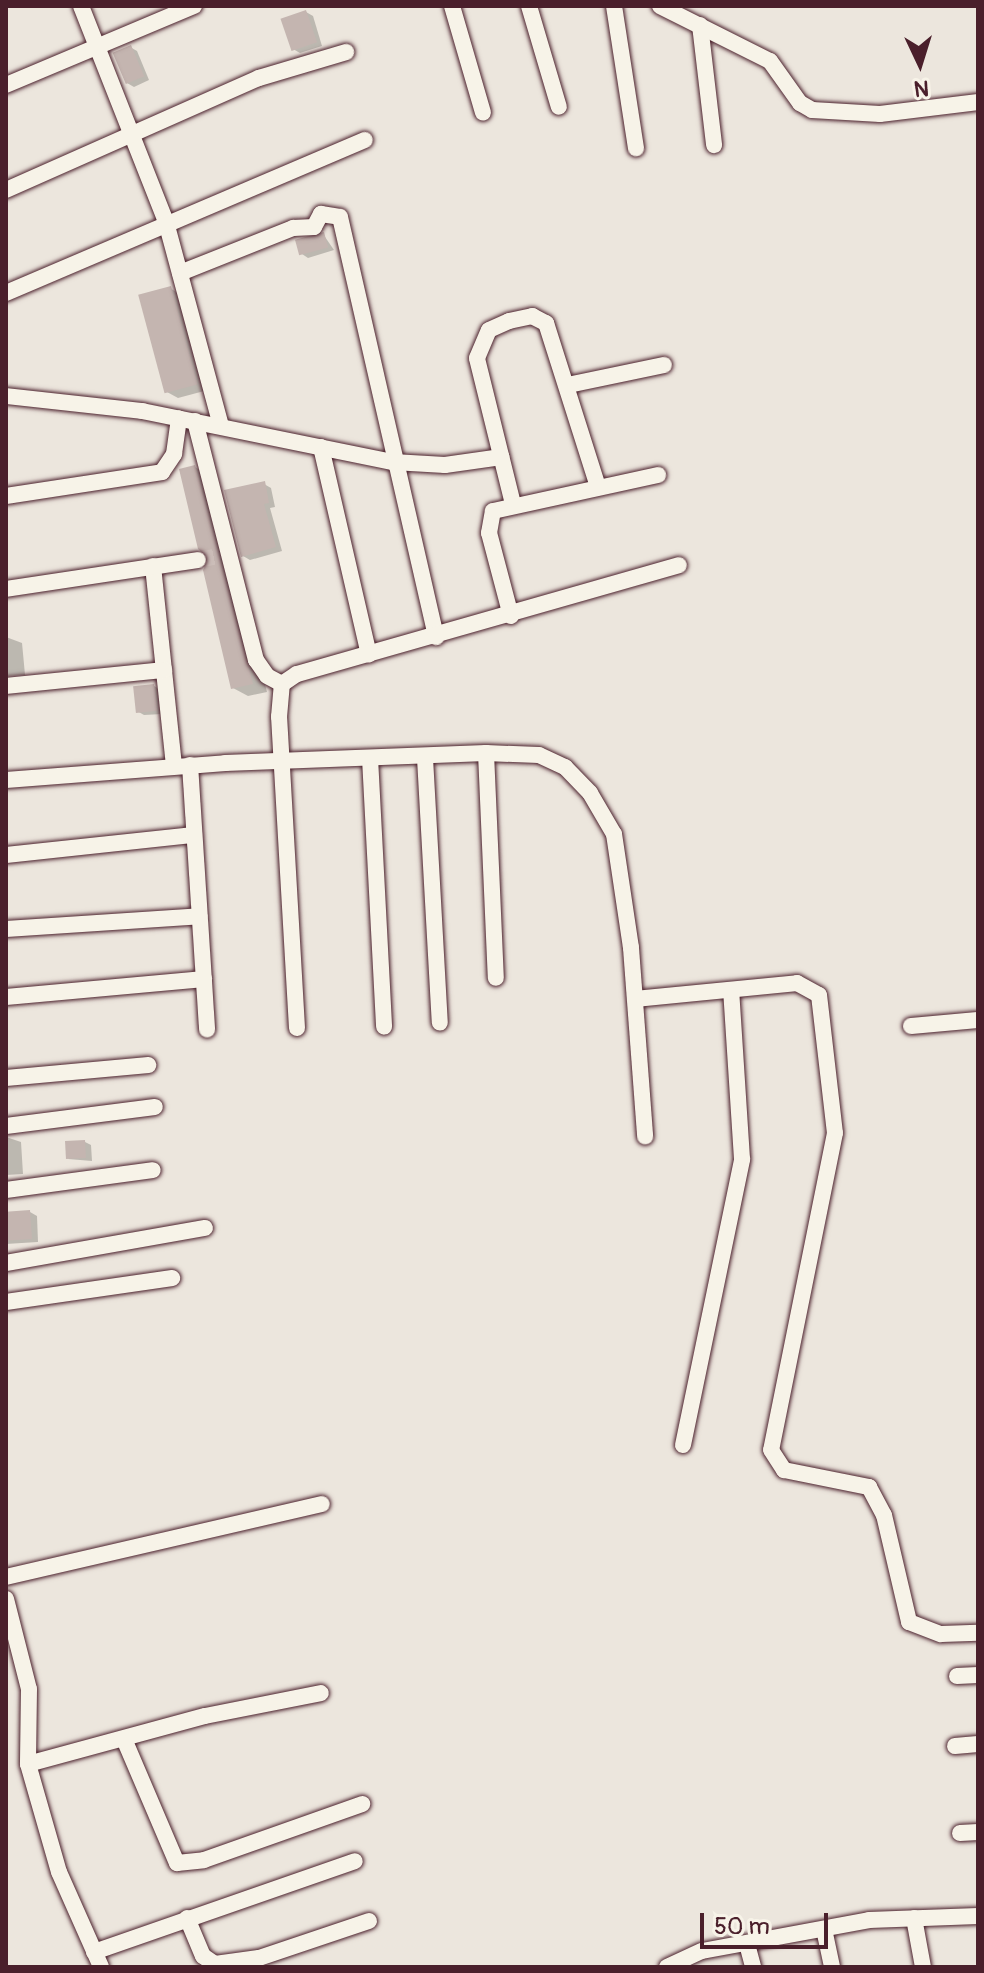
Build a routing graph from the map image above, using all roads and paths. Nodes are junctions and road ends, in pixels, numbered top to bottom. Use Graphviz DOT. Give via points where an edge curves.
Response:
graph roads {
  1 [pos="81,6"];
  2 [pos="194,6"];
  3 [pos="452,6"];
  4 [pos="529,6"];
  5 [pos="614,6"];
  6 [pos="660,6"];
  7 [pos="700,25"];
  8 [pos="94,46"];
  9 [pos="346,52"];
  10 [pos="6,85"];
  11 [pos="978,102"];
  12 [pos="559,107"];
  13 [pos="483,113"];
  14 [pos="131,133"];
  15 [pos="365,140"];
  16 [pos="714,145"];
  17 [pos="636,148"];
  18 [pos="6,190"];
  19 [pos="166,222"];
  20 [pos="180,273"];
  21 [pos="6,293"];
  22 [pos="664,365"];
  23 [pos="568,385"];
  24 [pos="6,396"];
  25 [pos="187,419"];
  26 [pos="221,426"];
  27 [pos="321,447"];
  28 [pos="501,457"];
  29 [pos="393,462"];
  30 [pos="658,475"];
  31 [pos="598,487"];
  32 [pos="6,496"];
  33 [pos="513,504"];
  34 [pos="198,560"];
  35 [pos="679,565"];
  36 [pos="153,566"];
  37 [pos="6,589"];
  38 [pos="511,616"];
  39 [pos="436,637"];
  40 [pos="369,655"];
  41 [pos="164,670"];
  42 [pos="282,684"];
  43 [pos="6,686"];
  44 [pos="486,753"];
  45 [pos="370,758"];
  46 [pos="425,758"];
  47 [pos="283,763"];
  48 [pos="182,765"];
  49 [pos="6,780"];
  50 [pos="194,835"];
  51 [pos="6,855"];
  52 [pos="200,916"];
  53 [pos="6,929"];
  54 [pos="496,978"];
  55 [pos="204,979"];
  56 [pos="731,990"];
  57 [pos="6,997"];
  58 [pos="635,999"];
  59 [pos="978,1020"];
  60 [pos="440,1023"];
  61 [pos="911,1026"];
  62 [pos="384,1027"];
  63 [pos="297,1028"];
  64 [pos="207,1029"];
  65 [pos="148,1065"];
  66 [pos="6,1078"];
  67 [pos="155,1107"];
  68 [pos="6,1126"];
  69 [pos="645,1136"];
  70 [pos="153,1170"];
  71 [pos="6,1190"];
  72 [pos="205,1228"];
  73 [pos="6,1263"];
  74 [pos="172,1278"];
  75 [pos="6,1302"];
  76 [pos="683,1445"];
  77 [pos="322,1504"];
  78 [pos="6,1577"];
  79 [pos="6,1599"];
  80 [pos="978,1633"];
  81 [pos="978,1675"];
  82 [pos="957,1676"];
  83 [pos="321,1693"];
  84 [pos="124,1739"];
  85 [pos="978,1744"];
  86 [pos="955,1746"];
  87 [pos="28,1764"];
  88 [pos="362,1804"];
  89 [pos="978,1832"];
  90 [pos="960,1833"];
  91 [pos="355,1861"];
  92 [pos="978,1916"];
  93 [pos="187,1918"];
  94 [pos="914,1918"];
  95 [pos="369,1921"];
  96 [pos="824,1929"];
  97 [pos="747,1944"];
  98 [pos="98,1959"];
  99 [pos="668,1967"];
  100 [pos="753,1967"];
  101 [pos="832,1967"];
  102 [pos="923,1967"];
  1 -- 8 [label="street"];
  2 -- 8 [label="street"];
  3 -- 13 [label="street"];
  4 -- 12 [label="street"];
  5 -- 17 [label="street"];
  6 -- 7 [label="street"];
  7 -- 11 [label="street" via="770,61 800,103 812,110 912,113"];
  7 -- 16 [label="street"];
  8 -- 10 [label="street"];
  8 -- 14 [label="street"];
  9 -- 14 [label="street" via="259,78"];
  14 -- 18 [label="street"];
  14 -- 19 [label="street"];
  15 -- 19 [label="street"];
  19 -- 20 [label="street"];
  19 -- 21 [label="street"];
  20 -- 26 [label="street"];
  20 -- 29 [label="street" via="293,228 314,227 321,214 340,217"];
  22 -- 23 [label="street"];
  23 -- 28 [label="street" via="546,323 532,316 489,330 477,358"];
  23 -- 31 [label="street"];
  24 -- 25 [label="street"];
  25 -- 26 [label="street"];
  25 -- 32 [label="street" via="162,472"];
  25 -- 42 [label="street" via="256,660 267,676"];
  26 -- 27 [label="street"];
  27 -- 29 [label="street"];
  27 -- 40 [label="street"];
  28 -- 29 [label="street" via="445,465"];
  28 -- 33 [label="street"];
  29 -- 39 [label="street"];
  30 -- 31 [label="street"];
  31 -- 33 [label="street"];
  33 -- 38 [label="street" via="493,511 488,519"];
  34 -- 36 [label="street"];
  35 -- 38 [label="street"];
  36 -- 37 [label="street"];
  36 -- 41 [label="street"];
  38 -- 39 [label="street"];
  39 -- 40 [label="street"];
  40 -- 42 [label="street" via="297,674"];
  41 -- 43 [label="street"];
  41 -- 48 [label="street"];
  42 -- 47 [label="street"];
  44 -- 46 [label="street"];
  44 -- 54 [label="street"];
  44 -- 58 [label="street" via="539,755 565,767 590,793 614,834"];
  45 -- 46 [label="street"];
  45 -- 47 [label="street"];
  45 -- 62 [label="street"];
  46 -- 60 [label="street"];
  47 -- 48 [label="street"];
  47 -- 63 [label="street"];
  48 -- 49 [label="street"];
  48 -- 50 [label="street"];
  50 -- 51 [label="street"];
  50 -- 52 [label="street"];
  52 -- 53 [label="street"];
  52 -- 55 [label="street"];
  55 -- 57 [label="street"];
  55 -- 64 [label="street"];
  56 -- 58 [label="street"];
  56 -- 76 [label="street" via="742,1159"];
  56 -- 80 [label="street" via="797,983 819,995 835,1104 832,1163 775,1420 774,1462 784,1470 869,1487 884,1515 909,1622 941,1634"];
  58 -- 69 [label="street"];
  59 -- 61 [label="street"];
  65 -- 66 [label="street"];
  67 -- 68 [label="street"];
  70 -- 71 [label="street"];
  72 -- 73 [label="street"];
  74 -- 75 [label="street"];
  77 -- 78 [label="street"];
  79 -- 87 [label="street" via="29,1689"];
  81 -- 82 [label="street"];
  83 -- 84 [label="street"];
  84 -- 87 [label="street"];
  84 -- 88 [label="street" via="177,1863 204,1860"];
  85 -- 86 [label="street"];
  87 -- 98 [label="street" via="59,1872"];
  89 -- 90 [label="street"];
  91 -- 93 [label="street"];
  92 -- 94 [label="street"];
  93 -- 95 [label="street" via="203,1956 215,1964 259,1958"];
  93 -- 98 [label="street"];
  94 -- 96 [label="street"];
  94 -- 102 [label="street"];
  96 -- 97 [label="street"];
  96 -- 101 [label="street"];
  97 -- 99 [label="street" via="702,1951"];
  97 -- 100 [label="street"];
}
